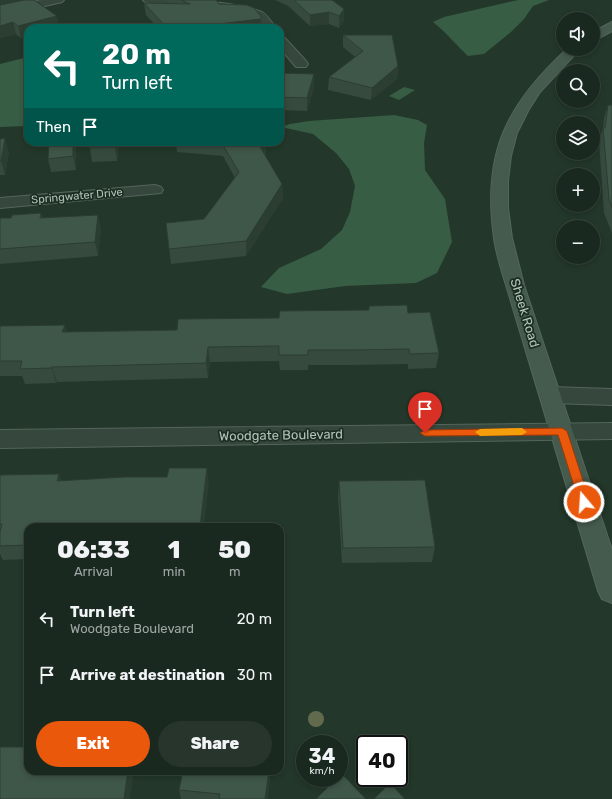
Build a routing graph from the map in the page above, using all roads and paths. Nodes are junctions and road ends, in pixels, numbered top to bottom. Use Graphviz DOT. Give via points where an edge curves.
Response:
graph roads {
  1 [pos="58,0"];
  2 [pos="149,0"];
  3 [pos="0,12"];
  4 [pos="267,24"];
  5 [pos="612,26"];
  6 [pos="600,33"];
  7 [pos="284,45"];
  8 [pos="566,56"];
  9 [pos="301,64"];
  10 [pos="155,190"];
  11 [pos="0,203"];
  12 [pos="551,395"];
  13 [pos="612,397"];
  14 [pos="562,431"];
  15 [pos="612,431"];
  16 [pos="0,440"];
  17 [pos="612,591"];
  1 -- 3 [label="street"];
  2 -- 4 [label="street" via="232,5 259,15"];
  5 -- 6 [label="street"];
  7 -- 9 [label="street"];
  8 -- 12 [label="street, Sheek Road" via="533,91 514,120 498,176 503,239 515,285"];
  10 -- 11 [label="street, Springwater Drive"];
  12 -- 13 [label="street"];
  12 -- 14 [label="street, Sheek Road"];
  14 -- 15 [label="street, Woodgate Boulevard"];
  14 -- 16 [label="street, Woodgate Boulevard"];
  14 -- 17 [label="street, Sheek Road"];
}
